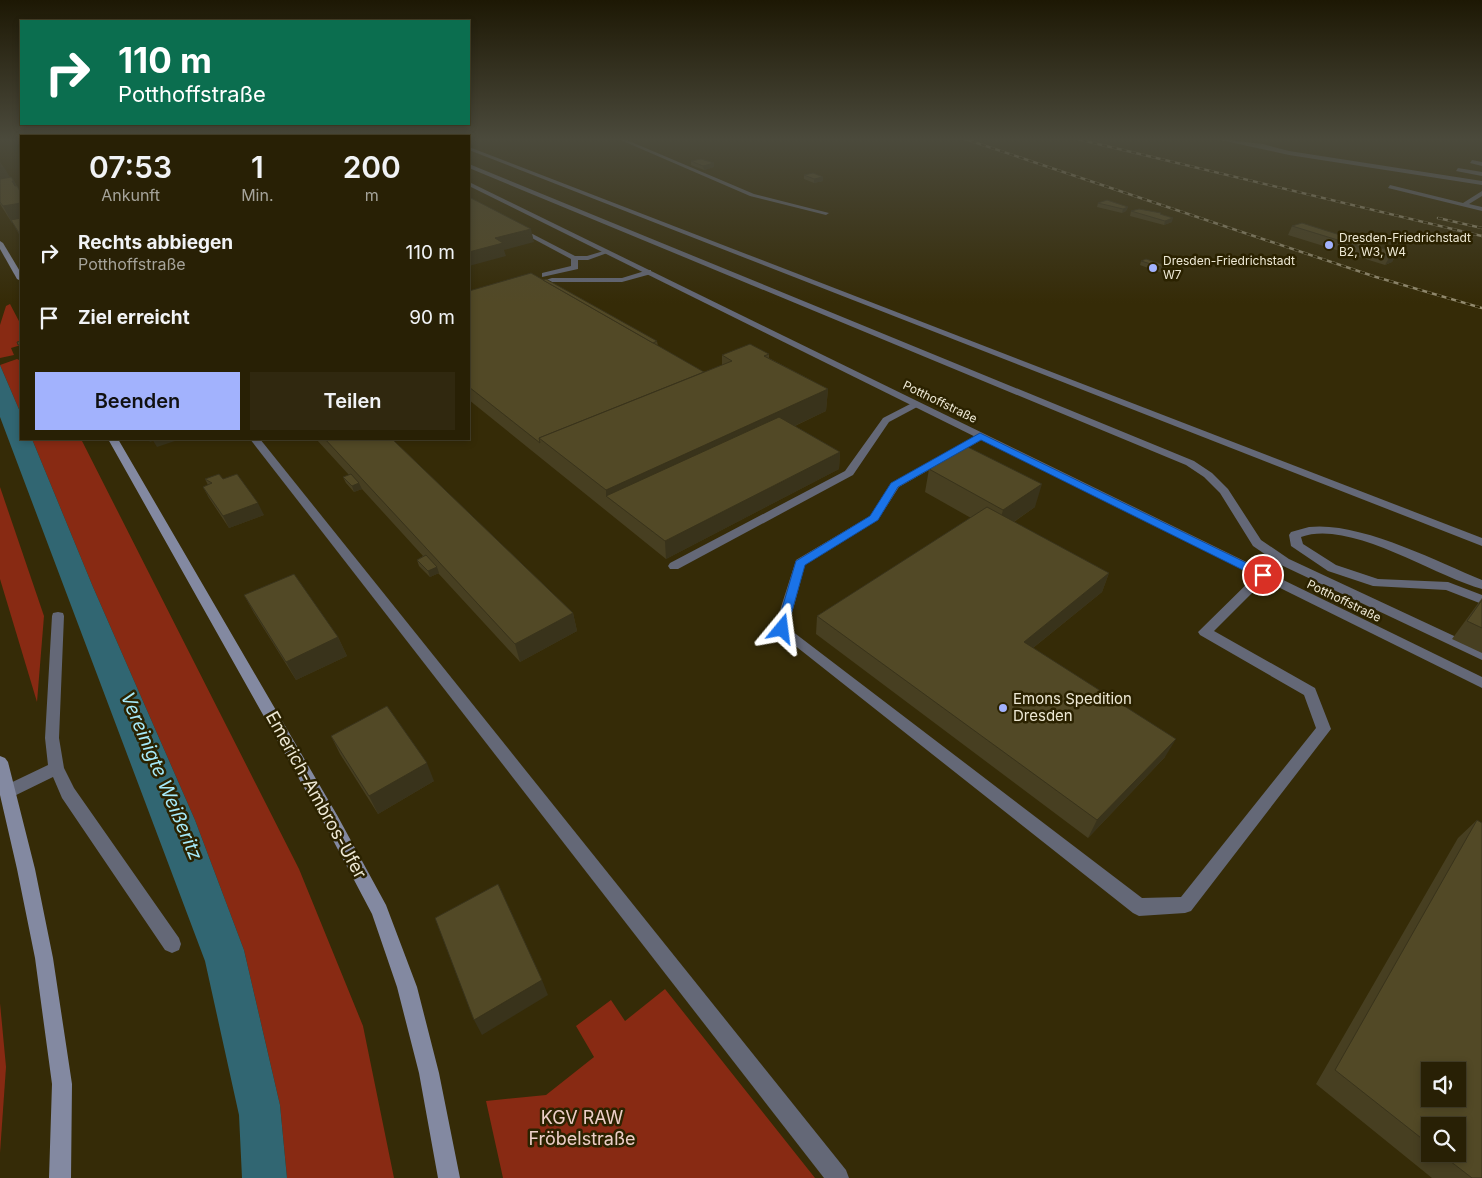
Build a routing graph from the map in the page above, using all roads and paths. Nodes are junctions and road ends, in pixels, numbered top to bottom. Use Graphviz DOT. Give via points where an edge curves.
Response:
graph roads {
  1 [pos="487,193"];
  2 [pos="534,193"];
  3 [pos="585,193"];
  4 [pos="747,193"];
  5 [pos="1411,193"];
  6 [pos="1482,193"];
  7 [pos="1463,205"];
  8 [pos="1482,209"];
  9 [pos="826,214"];
  10 [pos="512,225"];
  11 [pos="0,243"];
  12 [pos="607,252"];
  13 [pos="574,258"];
  14 [pos="648,272"];
  15 [pos="20,277"];
  16 [pos="916,404"];
  17 [pos="980,436"];
  18 [pos="114,440"];
  19 [pos="256,440"];
  20 [pos="1482,542"];
  21 [pos="674,566"];
  22 [pos="1263,575"];
  23 [pos="1482,585"];
  24 [pos="1482,600"];
  25 [pos="58,616"];
  26 [pos="1482,655"];
  27 [pos="1482,683"];
  28 [pos="0,762"];
  29 [pos="56,768"];
  30 [pos="8,792"];
  31 [pos="172,944"];
  32 [pos="60,1178"];
  33 [pos="449,1178"];
  34 [pos="838,1178"];
  1 -- 12 [label="street, Potthoffstraße"];
  2 -- 26 [label="street" via="1190,463 1208,475 1224,492 1257,543 1284,562"];
  3 -- 20 [label="street"];
  4 -- 9 [label="street"];
  5 -- 7 [label="street"];
  6 -- 7 [label="street"];
  7 -- 8 [label="street"];
  10 -- 13 [label="street"];
  11 -- 15 [label="main road"];
  12 -- 13 [label="street" via="588,258"];
  12 -- 14 [label="street, Potthoffstraße"];
  13 -- 14 [label="street" via="574,267 524,285 552,280 622,280"];
  14 -- 16 [label="street, Potthoffstraße"];
  16 -- 17 [label="street, Potthoffstraße"];
  16 -- 21 [label="street" via="886,420 849,473"];
  17 -- 22 [label="street, Potthoffstraße"];
  17 -- 22 [label="street" via="895,485 874,518 800,563 782,629 1139,907 1185,905 1324,729 1310,692 1205,632"];
  18 -- 33 [label="main road, Emerich-Ambros-Ufer" via="332,820 380,911 412,1006 429,1073"];
  19 -- 34 [label="street"];
  22 -- 27 [label="street, Potthoffstraße"];
  23 -- 24 [label="street" via="1381,544 1338,532 1313,530 1295,535 1297,546 1332,568 1377,583 1448,586"];
  25 -- 29 [label="street" via="52,738"];
  28 -- 30 [label="main road"];
  29 -- 30 [label="street"];
  29 -- 31 [label="street" via="68,793"];
  30 -- 32 [label="main road" via="44,958 62,1084"];
}
